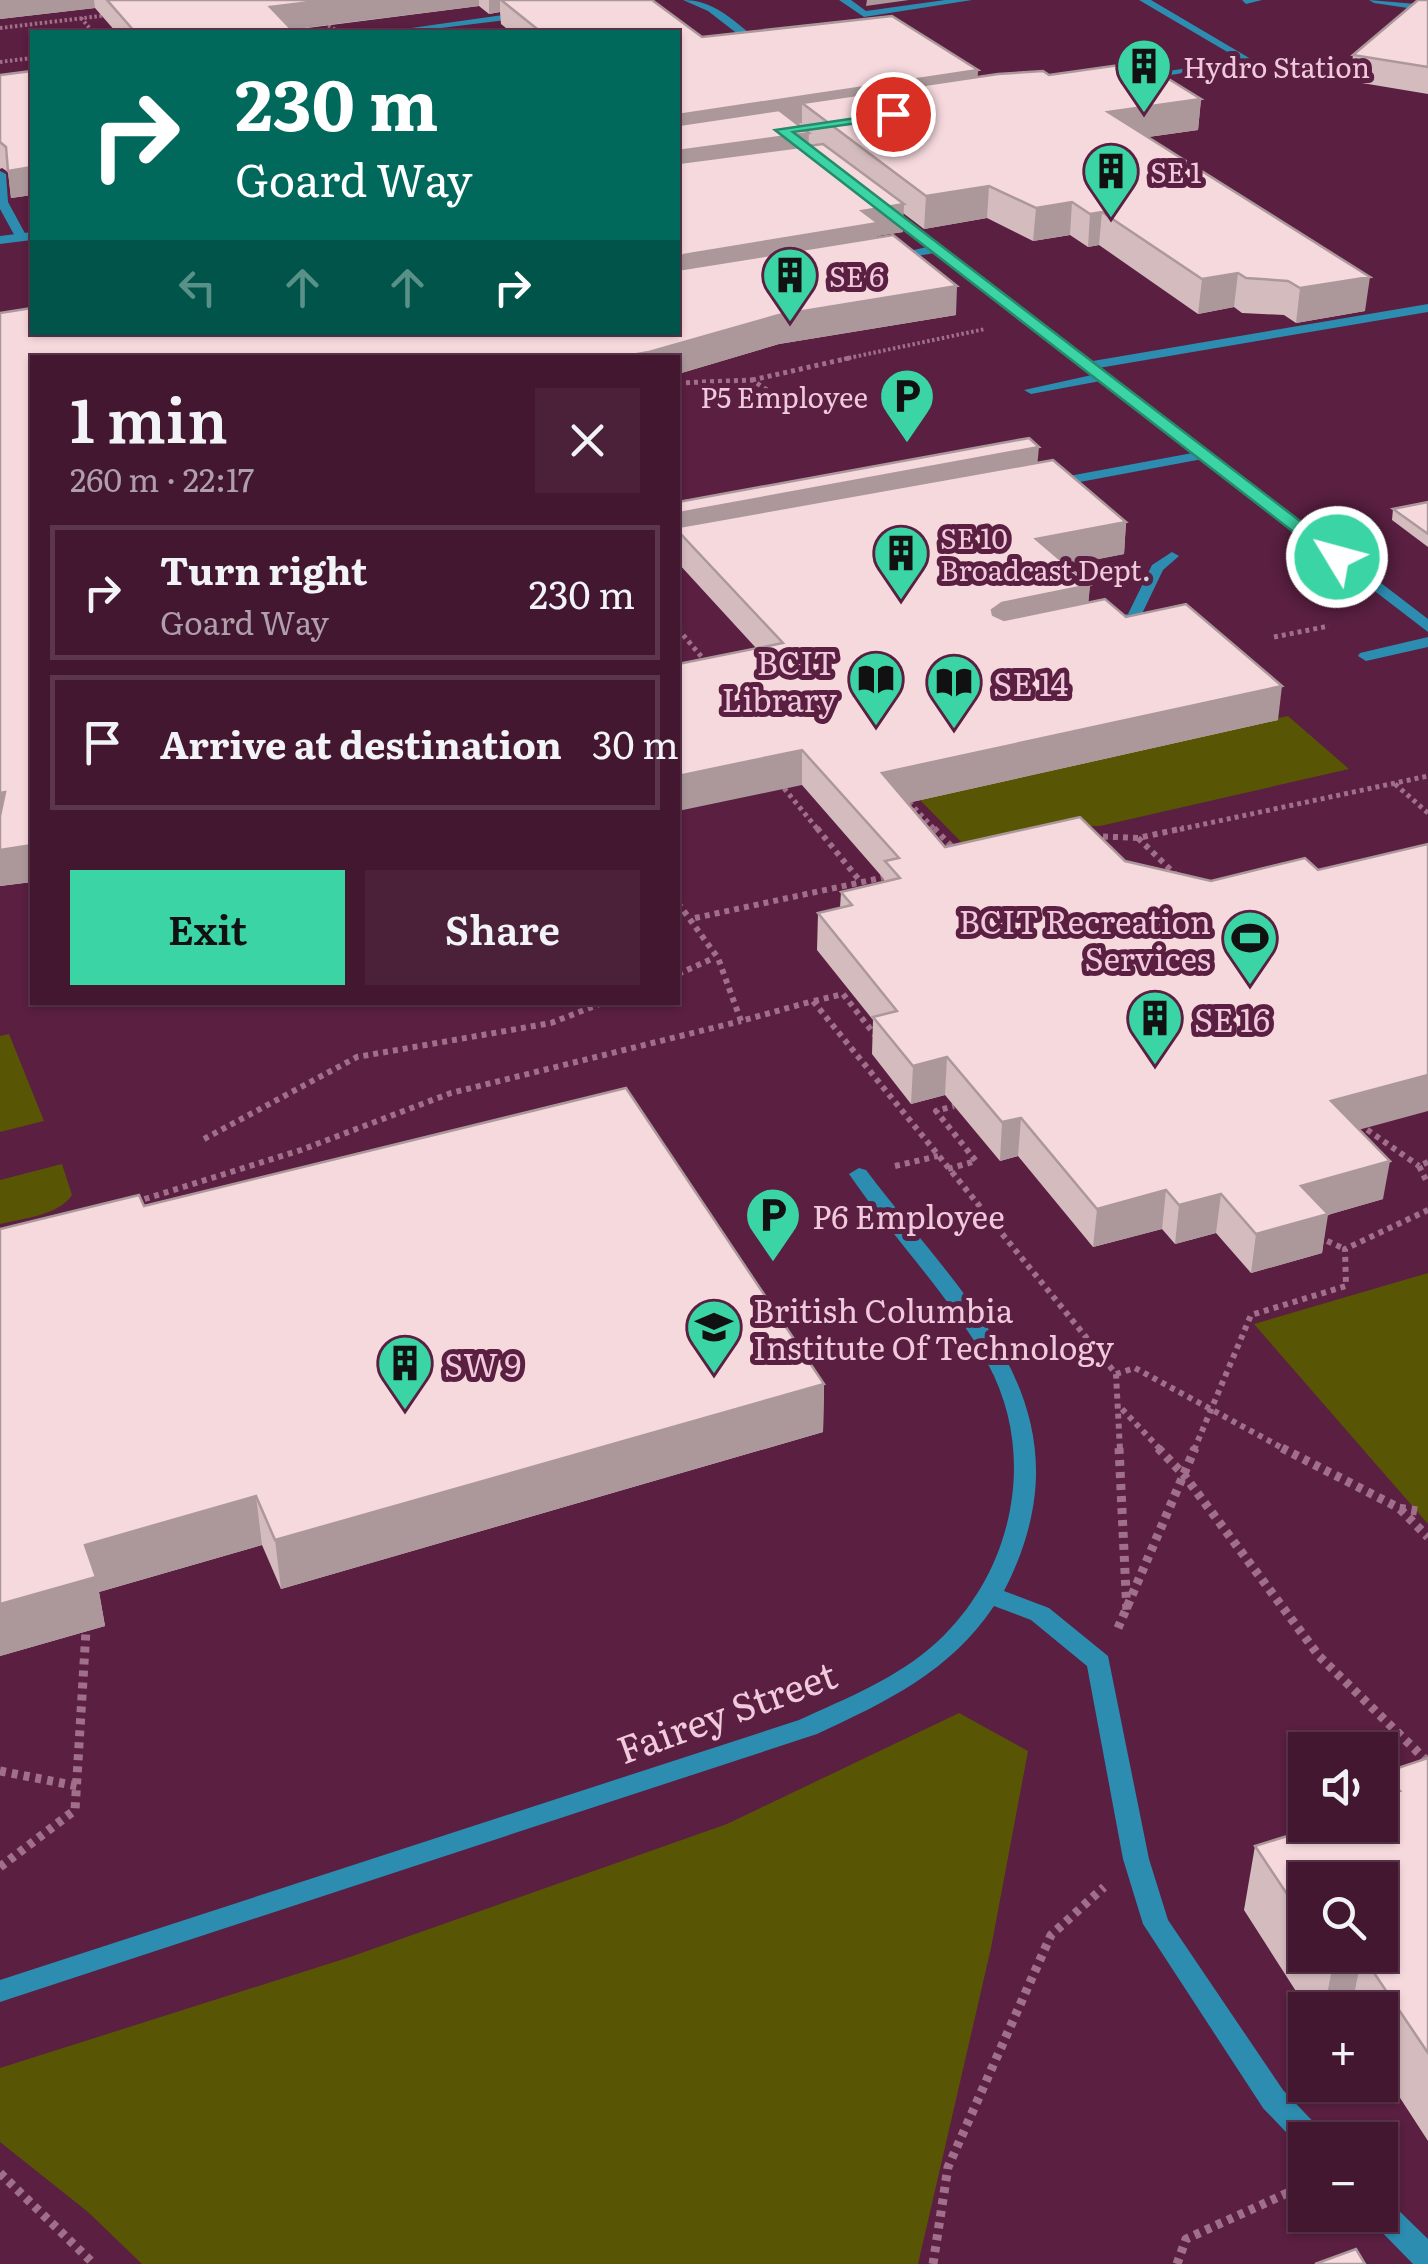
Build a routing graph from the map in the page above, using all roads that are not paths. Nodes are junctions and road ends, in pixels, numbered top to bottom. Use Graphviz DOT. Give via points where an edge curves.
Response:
graph roads {
  1 [pos="688,0"];
  2 [pos="844,0"];
  3 [pos="966,0"];
  4 [pos="1144,0"];
  5 [pos="1374,0"];
  6 [pos="1428,8"];
  7 [pos="546,12"];
  8 [pos="877,24"];
  9 [pos="859,26"];
  10 [pos="404,30"];
  11 [pos="788,35"];
  12 [pos="1115,82"];
  13 [pos="0,174"];
  14 [pos="873,200"];
  15 [pos="27,237"];
  16 [pos="0,240"];
  17 [pos="936,250"];
  18 [pos="880,259"];
  19 [pos="1428,308"];
  20 [pos="1087,366"];
  21 [pos="1102,377"];
  22 [pos="1031,390"];
  23 [pos="1203,455"];
  24 [pos="1031,487"];
  25 [pos="1365,520"];
  26 [pos="1302,531"];
  27 [pos="1172,556"];
  28 [pos="1096,625"];
  29 [pos="1428,627"];
  30 [pos="1428,642"];
  31 [pos="1366,656"];
  32 [pos="859,1174"];
  33 [pos="993,1596"];
  34 [pos="0,1991"];
  35 [pos="1295,2122"];
  36 [pos="1398,2228"];
  37 [pos="1428,2259"];
  1 -- 11 [label="street" via="712,9 752,40"];
  2 -- 3 [label="street" via="864,14"];
  4 -- 12 [label="street" via="1252,62"];
  5 -- 6 [label="street"];
  7 -- 10 [label="street"];
  8 -- 9 [label="street"];
  13 -- 15 [label="street" via="2,202"];
  14 -- 17 [label="street"];
  15 -- 16 [label="street"];
  17 -- 18 [label="street"];
  17 -- 20 [label="street"];
  19 -- 20 [label="street"];
  20 -- 21 [label="street"];
  21 -- 22 [label="street"];
  21 -- 23 [label="street"];
  23 -- 24 [label="street"];
  23 -- 26 [label="street"];
  25 -- 26 [label="street"];
  26 -- 29 [label="street"];
  27 -- 28 [label="street" via="1157,568 1134,617"];
  30 -- 31 [label="street"];
  32 -- 33 [label="street, Fairey Street" via="999,1366 1022,1418 1022,1514"];
  33 -- 34 [label="street, Fairey Street" via="946,1648 885,1691 808,1728"];
  33 -- 35 [label="street" via="1040,1614 1099,1662 1136,1859 1156,1924"];
  36 -- 37 [label="street"];
}
